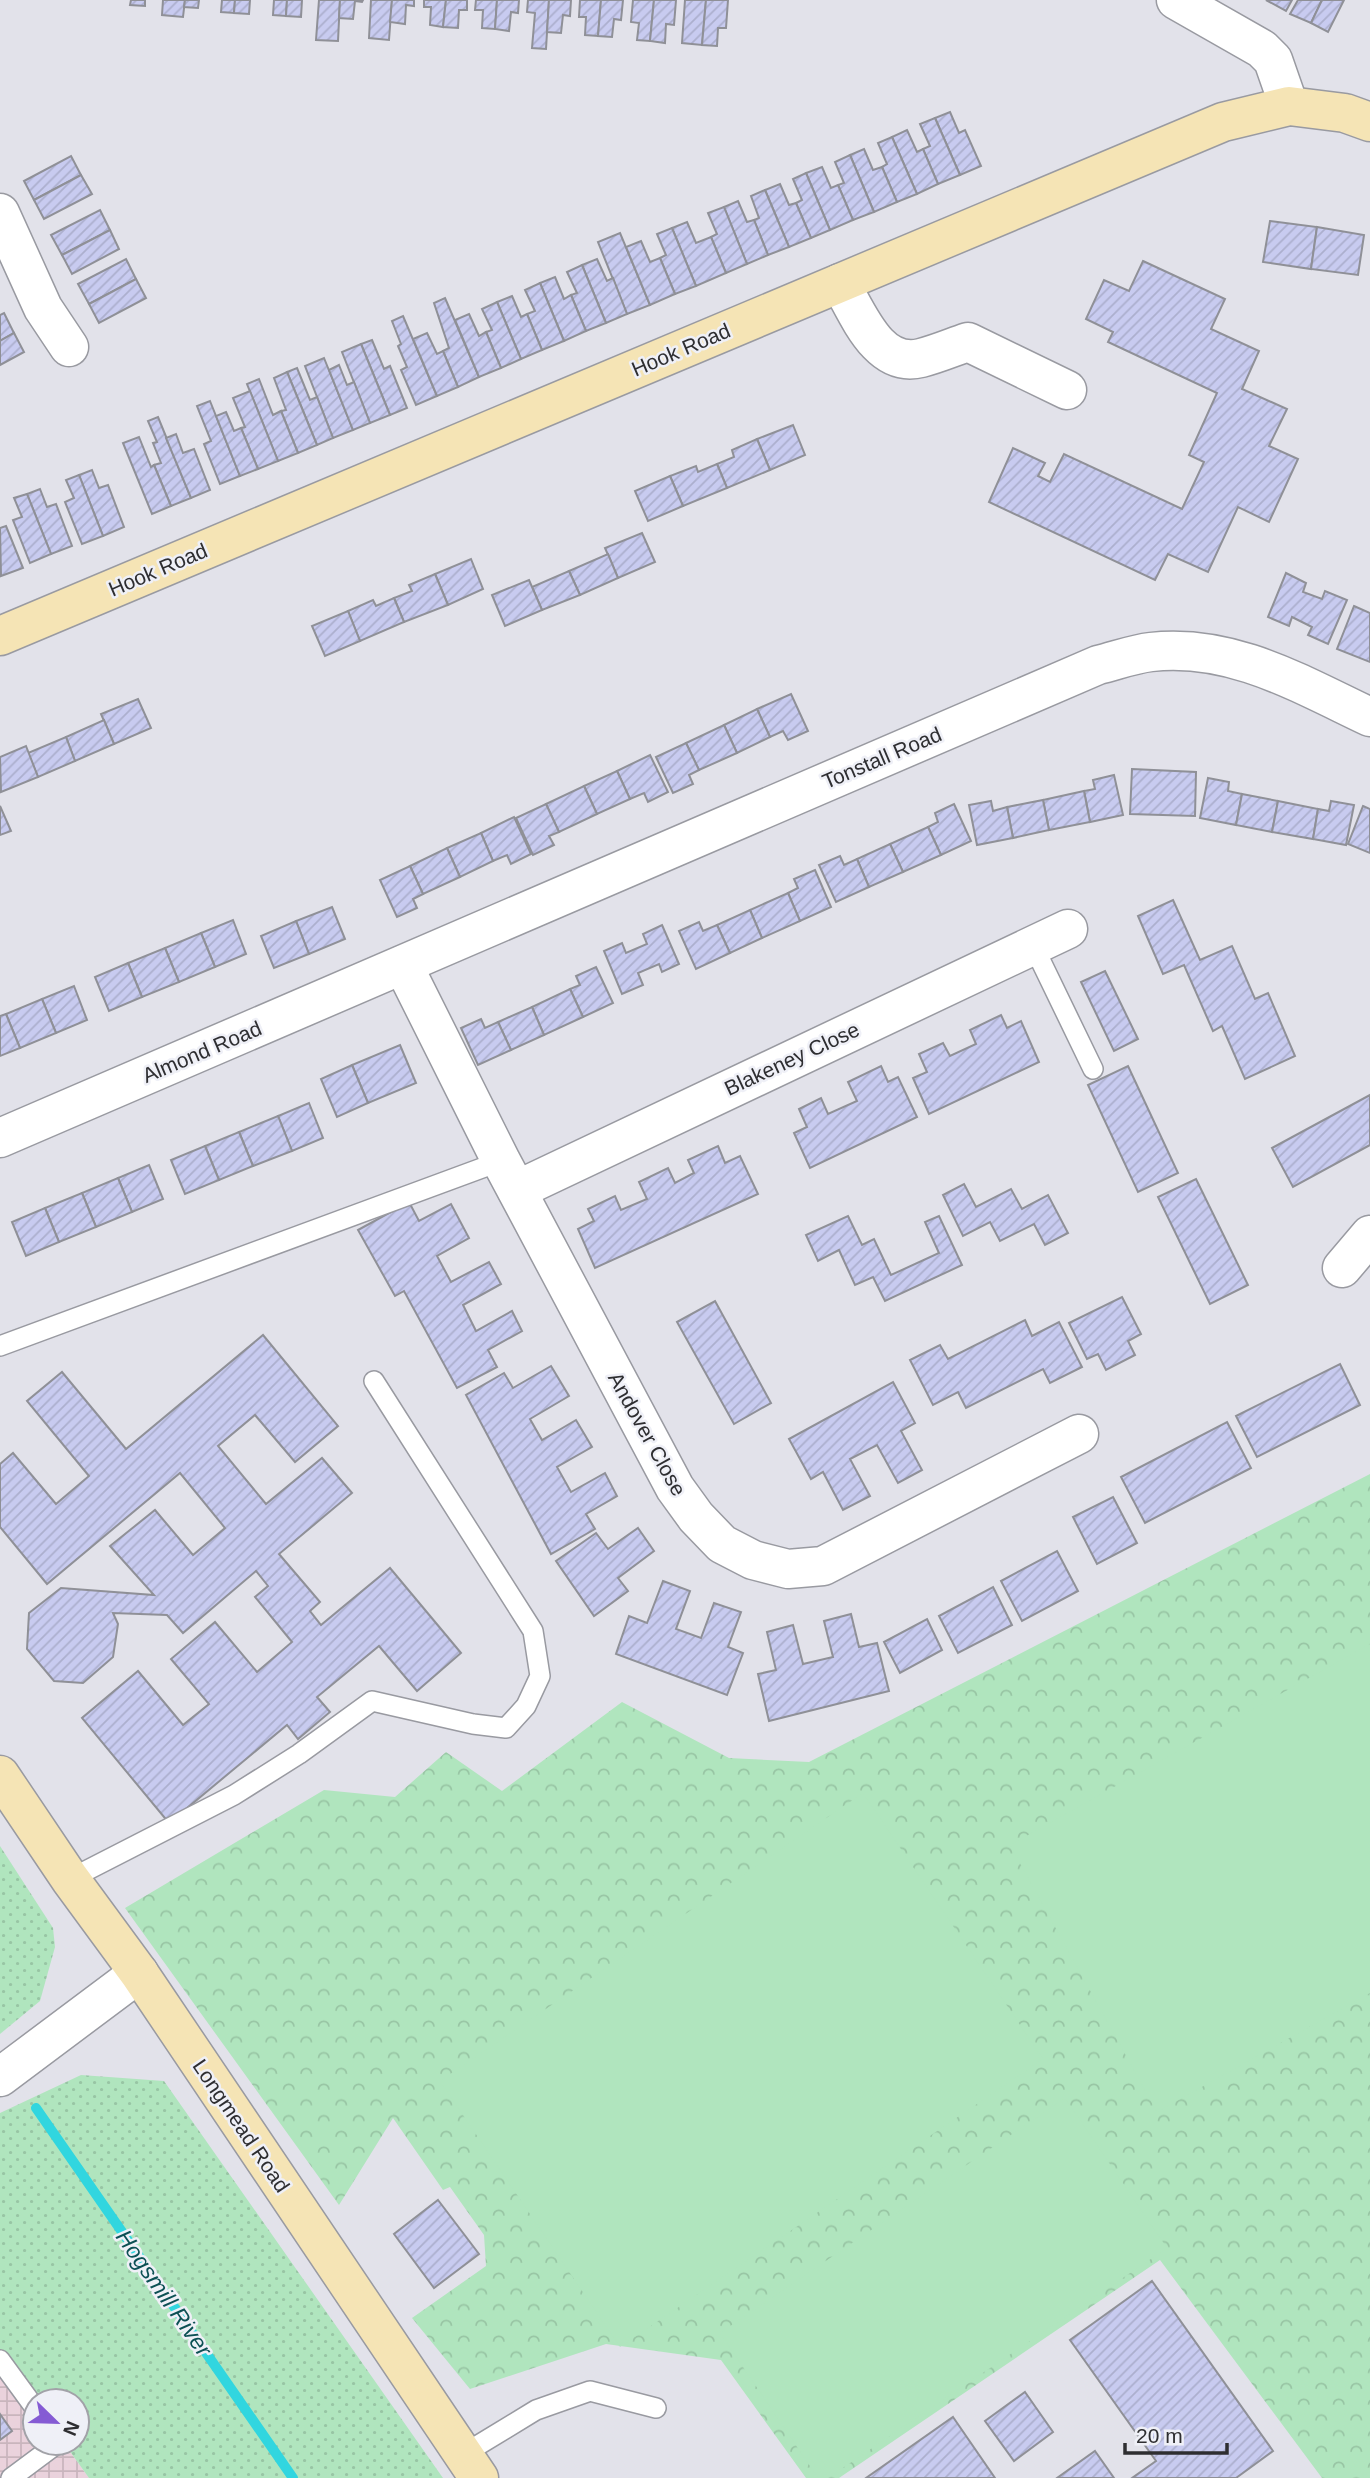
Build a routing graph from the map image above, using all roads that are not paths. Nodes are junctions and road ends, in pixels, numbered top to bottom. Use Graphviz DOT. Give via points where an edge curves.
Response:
graph roads {
  1 [pos="1176,0"];
  2 [pos="1289,106"];
  3 [pos="1370,122"];
  4 [pos="0,214"];
  5 [pos="840,283"];
  6 [pos="69,347"];
  7 [pos="1067,390"];
  8 [pos="0,636"];
  9 [pos="1370,717"];
  10 [pos="1068,929"];
  11 [pos="1033,945"];
  12 [pos="403,965"];
  13 [pos="1093,1069"];
  14 [pos="0,1138"];
  15 [pos="509,1176"];
  16 [pos="1370,1235"];
  17 [pos="1342,1268"];
  18 [pos="0,1346"];
  19 [pos="374,1381"];
  20 [pos="1079,1434"];
  21 [pos="0,1775"];
  22 [pos="70,1879"];
  23 [pos="139,1973"];
  24 [pos="0,2077"];
  25 [pos="0,2360"];
  26 [pos="21,2389"];
  27 [pos="656,2408"];
  28 [pos="39,2457"];
  29 [pos="470,2466"];
  30 [pos="11,2478"];
  1 -- 2 [label="street" via="1262,49 1273,60"];
  2 -- 3 [label="main road, Hook Road" via="1345,113"];
  2 -- 5 [label="main road, Hook Road" via="1223,121"];
  4 -- 6 [label="street" via="43,308"];
  5 -- 7 [label="street" via="872,337 891,356 919,359 968,342"];
  5 -- 8 [label="main road, Hook Road"];
  9 -- 12 [label="street, Tonstall Road" via="1256,664 1200,652 1150,652 1098,665"];
  10 -- 11 [label="street, Blakeney Close"];
  11 -- 13 [label="lane"];
  11 -- 15 [label="street, Blakeney Close"];
  12 -- 14 [label="street, Almond Road"];
  12 -- 15 [label="street, Andover Close"];
  15 -- 18 [label="lane"];
  15 -- 20 [label="street, Andover Close" via="674,1488 722,1544 753,1560 788,1569 823,1566"];
  16 -- 17 [label="street"];
  19 -- 22 [label="lane" via="533,1631 540,1675 526,1706 506,1728 372,1701 234,1795"];
  21 -- 22 [label="main road, Longmead Road"];
  22 -- 23 [label="main road, Longmead Road"];
  23 -- 24 [label="street"];
  23 -- 29 [label="main road, Longmead Road"];
  25 -- 26 [label="lane"];
  27 -- 29 [label="lane" via="590,2391 536,2410"];
  28 -- 30 [label="lane"];
}
